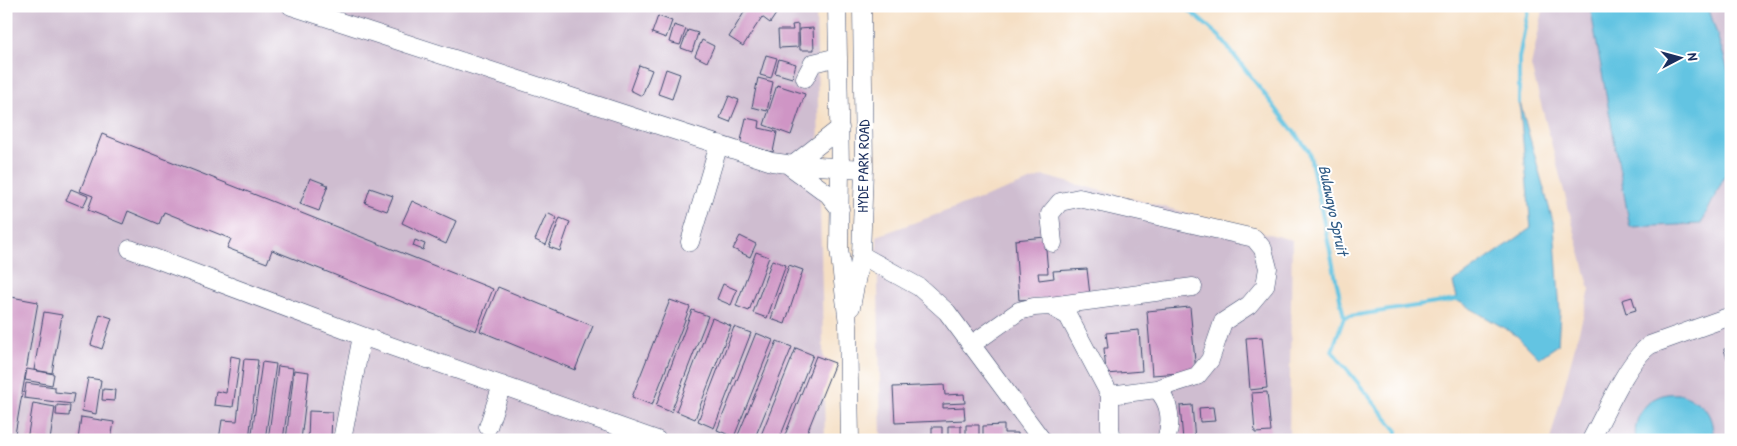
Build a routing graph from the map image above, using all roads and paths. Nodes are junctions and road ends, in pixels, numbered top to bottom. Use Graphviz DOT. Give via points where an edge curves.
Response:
graph roads {
  1 [pos="291,6"];
  2 [pos="837,6"];
  3 [pos="862,6"];
  4 [pos="838,63"];
  5 [pos="863,68"];
  6 [pos="805,78"];
  7 [pos="840,128"];
  8 [pos="719,144"];
  9 [pos="790,165"];
  10 [pos="840,167"];
  11 [pos="864,169"];
  12 [pos="840,209"];
  13 [pos="690,242"];
  14 [pos="1053,243"];
  15 [pos="130,249"];
  16 [pos="861,255"];
  17 [pos="1193,286"];
  18 [pos="1050,306"];
  19 [pos="1731,316"];
  20 [pos="848,324"];
  21 [pos="362,336"];
  22 [pos="971,345"];
  23 [pos="502,385"];
  24 [pos="1156,389"];
  25 [pos="1110,394"];
  26 [pos="488,427"];
  27 [pos="342,440"];
  28 [pos="657,440"];
  29 [pos="850,440"];
  30 [pos="1042,440"];
  31 [pos="1112,440"];
  32 [pos="1166,440"];
  33 [pos="1591,440"];
  1 -- 8 [label="street"];
  2 -- 4 [label="street, HYDE PARK ROAD"];
  3 -- 5 [label="street, HYDE PARK ROAD"];
  4 -- 5 [label="street"];
  4 -- 6 [label="street" via="813,63"];
  4 -- 7 [label="street, HYDE PARK ROAD"];
  5 -- 11 [label="street, HYDE PARK ROAD"];
  7 -- 9 [label="street"];
  7 -- 10 [label="street, HYDE PARK ROAD"];
  8 -- 9 [label="street"];
  8 -- 13 [label="street"];
  9 -- 10 [label="street"];
  9 -- 12 [label="street" via="828,194"];
  10 -- 11 [label="street"];
  10 -- 12 [label="street, HYDE PARK ROAD"];
  11 -- 16 [label="street, HYDE PARK ROAD"];
  12 -- 20 [label="street, HYDE PARK ROAD" via="839,248"];
  14 -- 24 [label="street" via="1050,214 1060,202 1079,198 1254,238 1263,249 1268,268 1265,286 1249,305 1223,322 1210,360 1196,376"];
  15 -- 21 [label="street"];
  16 -- 20 [label="street, HYDE PARK ROAD"];
  16 -- 22 [label="street" via="926,292 947,312"];
  17 -- 18 [label="street"];
  18 -- 22 [label="street" via="1019,311"];
  18 -- 25 [label="street" via="1068,316"];
  19 -- 33 [label="street" via="1643,350"];
  20 -- 29 [label="street, HYDE PARK ROAD"];
  21 -- 23 [label="street"];
  21 -- 27 [label="street"];
  22 -- 30 [label="street"];
  23 -- 26 [label="street"];
  23 -- 28 [label="street"];
  24 -- 25 [label="street"];
  24 -- 32 [label="street" via="1163,395 1168,409 1170,426"];
  25 -- 31 [label="street"];
}
